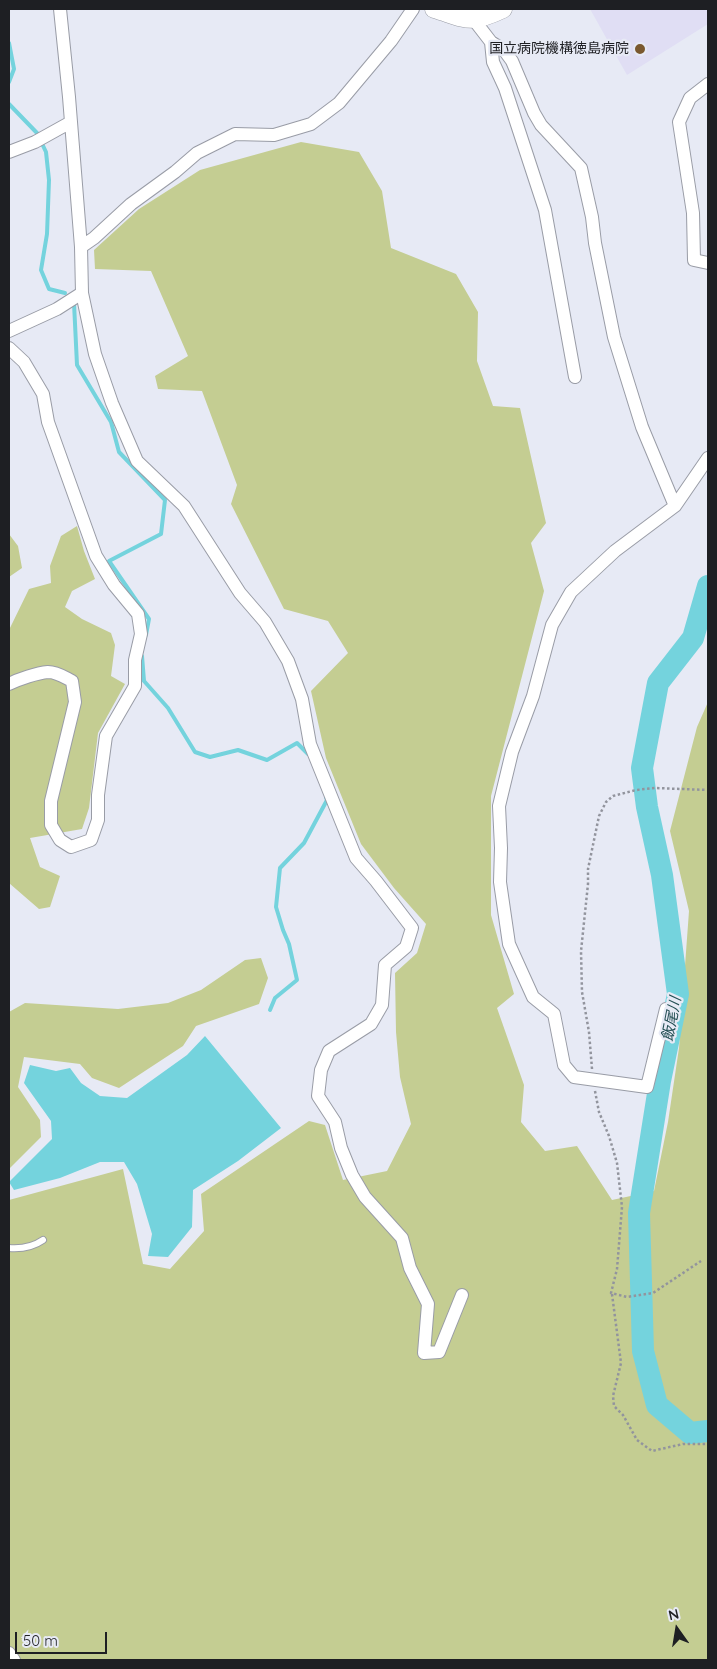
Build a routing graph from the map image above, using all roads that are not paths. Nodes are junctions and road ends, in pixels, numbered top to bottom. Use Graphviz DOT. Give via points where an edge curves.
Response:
graph roads {
  1 [pos="60,9"];
  2 [pos="413,9"];
  3 [pos="434,9"];
  4 [pos="503,9"];
  5 [pos="474,20"];
  6 [pos="490,42"];
  7 [pos="708,84"];
  8 [pos="71,122"];
  9 [pos="9,152"];
  10 [pos="81,247"];
  11 [pos="708,263"];
  12 [pos="82,293"];
  13 [pos="9,331"];
  14 [pos="9,348"];
  15 [pos="574,377"];
  16 [pos="708,458"];
  17 [pos="675,506"];
  18 [pos="9,684"];
  19 [pos="666,1008"];
  20 [pos="44,1240"];
  21 [pos="9,1248"];
  22 [pos="462,1295"];
  23 [pos="9,1653"];
  24 [pos="14,1660"];
  1 -- 8 [label="street"];
  2 -- 10 [label="street" via="391,41 339,103 311,124 274,135 235,134 197,152"];
  3 -- 5 [label="main road"];
  4 -- 5 [label="main road"];
  5 -- 6 [label="street"];
  6 -- 15 [label="street" via="493,62 546,210"];
  6 -- 17 [label="street" via="504,50 512,61 541,124 581,168 614,337 642,427"];
  7 -- 11 [label="street" via="690,98 679,122 693,213 694,260"];
  8 -- 9 [label="street" via="40,140"];
  8 -- 10 [label="street"];
  10 -- 12 [label="street"];
  12 -- 13 [label="street" via="57,310"];
  12 -- 22 [label="street" via="95,354 138,461 184,506 240,593 265,622 288,661 302,700 310,744 356,858 412,928 406,947 385,965 382,1005 371,1024 329,1052 321,1070 318,1096 335,1122 352,1175 366,1197 402,1238 410,1268 428,1304 424,1353 439,1352"];
  14 -- 18 [label="street" via="24,362 43,394 48,422 96,556 138,614 142,634 135,660 135,686 106,736 98,820 90,840 71,847 60,840 51,825 51,802 75,702 72,681 48,672"];
  16 -- 17 [label="street"];
  17 -- 19 [label="street" via="615,551 571,592 552,625 533,696 512,752 499,806 500,882 509,944 533,997 554,1014 564,1065 574,1077 647,1087"];
  20 -- 21 [label="lane" via="36,1245"];
  23 -- 24 [label="street"];
}
